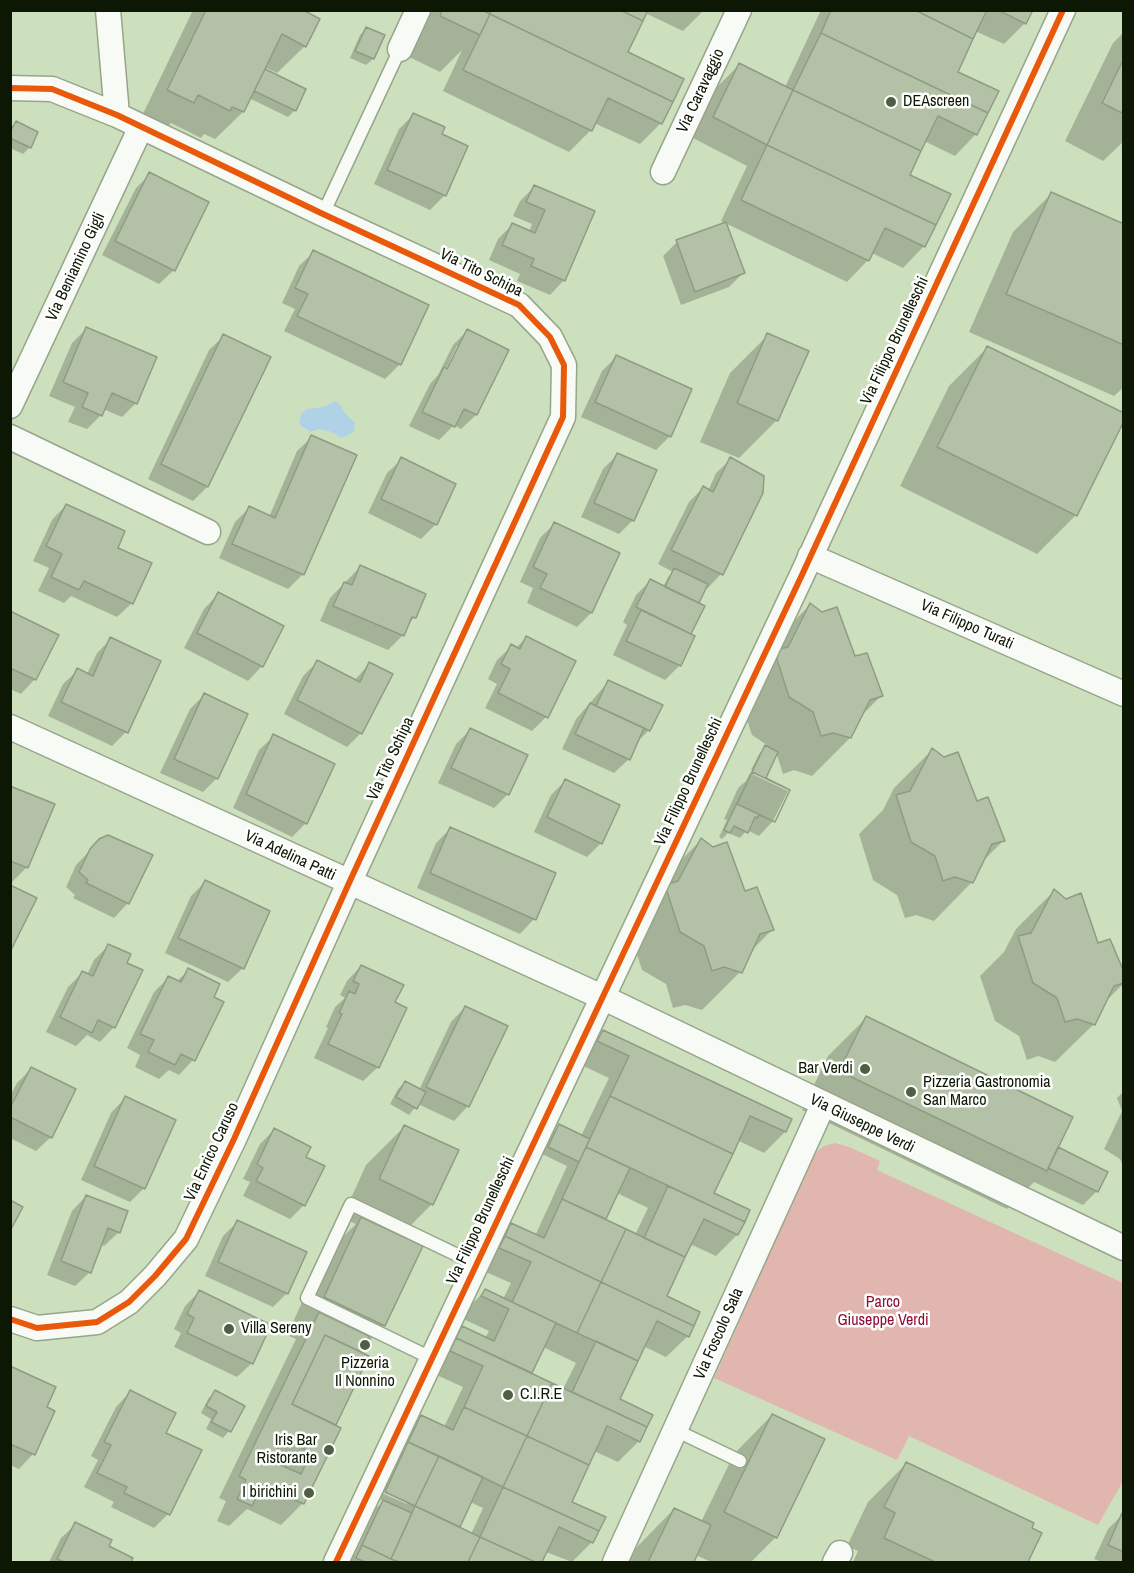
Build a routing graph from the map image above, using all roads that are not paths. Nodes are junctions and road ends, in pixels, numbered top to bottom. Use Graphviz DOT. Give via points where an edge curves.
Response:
graph roads {
  1 [pos="108,10"];
  2 [pos="418,10"];
  3 [pos="739,10"];
  4 [pos="1063,10"];
  5 [pos="400,49"];
  6 [pos="10,88"];
  7 [pos="117,115"];
  8 [pos="141,127"];
  9 [pos="663,171"];
  10 [pos="323,214"];
  11 [pos="10,406"];
  12 [pos="10,437"];
  13 [pos="208,532"];
  14 [pos="810,556"];
  15 [pos="1123,692"];
  16 [pos="10,727"];
  17 [pos="349,883"];
  18 [pos="602,998"];
  19 [pos="823,1105"];
  20 [pos="1124,1248"];
  21 [pos="476,1264"];
  22 [pos="10,1319"];
  23 [pos="431,1358"];
  24 [pos="675,1430"];
  25 [pos="740,1461"];
  26 [pos="336,1563"];
  27 [pos="615,1563"];
  1 -- 7 [label="street"];
  2 -- 5 [label="street"];
  3 -- 9 [label="street, Via Caravaggio"];
  4 -- 14 [label="street, Via Filippo Brunelleschi"];
  5 -- 10 [label="lane"];
  6 -- 7 [label="street, Via Tito Schipa" via="52,89"];
  7 -- 8 [label="street, Via Tito Schipa"];
  8 -- 10 [label="street, Via Tito Schipa"];
  8 -- 11 [label="street, Via Beniamino Gigli"];
  10 -- 17 [label="street, Via Tito Schipa" via="519,304 550,337 564,365 563,417"];
  12 -- 13 [label="street"];
  14 -- 15 [label="street, Via Filippo Turati"];
  14 -- 18 [label="street, Via Filippo Brunelleschi"];
  16 -- 17 [label="street, Via Adelina Patti"];
  17 -- 18 [label="street, Via Adelina Patti"];
  17 -- 22 [label="street, Via Enrico Caruso" via="186,1239 129,1302 97,1322 37,1328"];
  18 -- 19 [label="street, Via Giuseppe Verdi"];
  18 -- 21 [label="street, Via Filippo Brunelleschi"];
  19 -- 20 [label="street, Via Giuseppe Verdi"];
  19 -- 24 [label="street, Via Foscolo Sala"];
  21 -- 23 [label="street, Via Filippo Brunelleschi"];
  21 -- 23 [label="lane" via="351,1204 306,1299"];
  23 -- 26 [label="street, Via Filippo Brunelleschi"];
  24 -- 25 [label="lane"];
  24 -- 27 [label="street, Via Foscolo Sala"];
}
